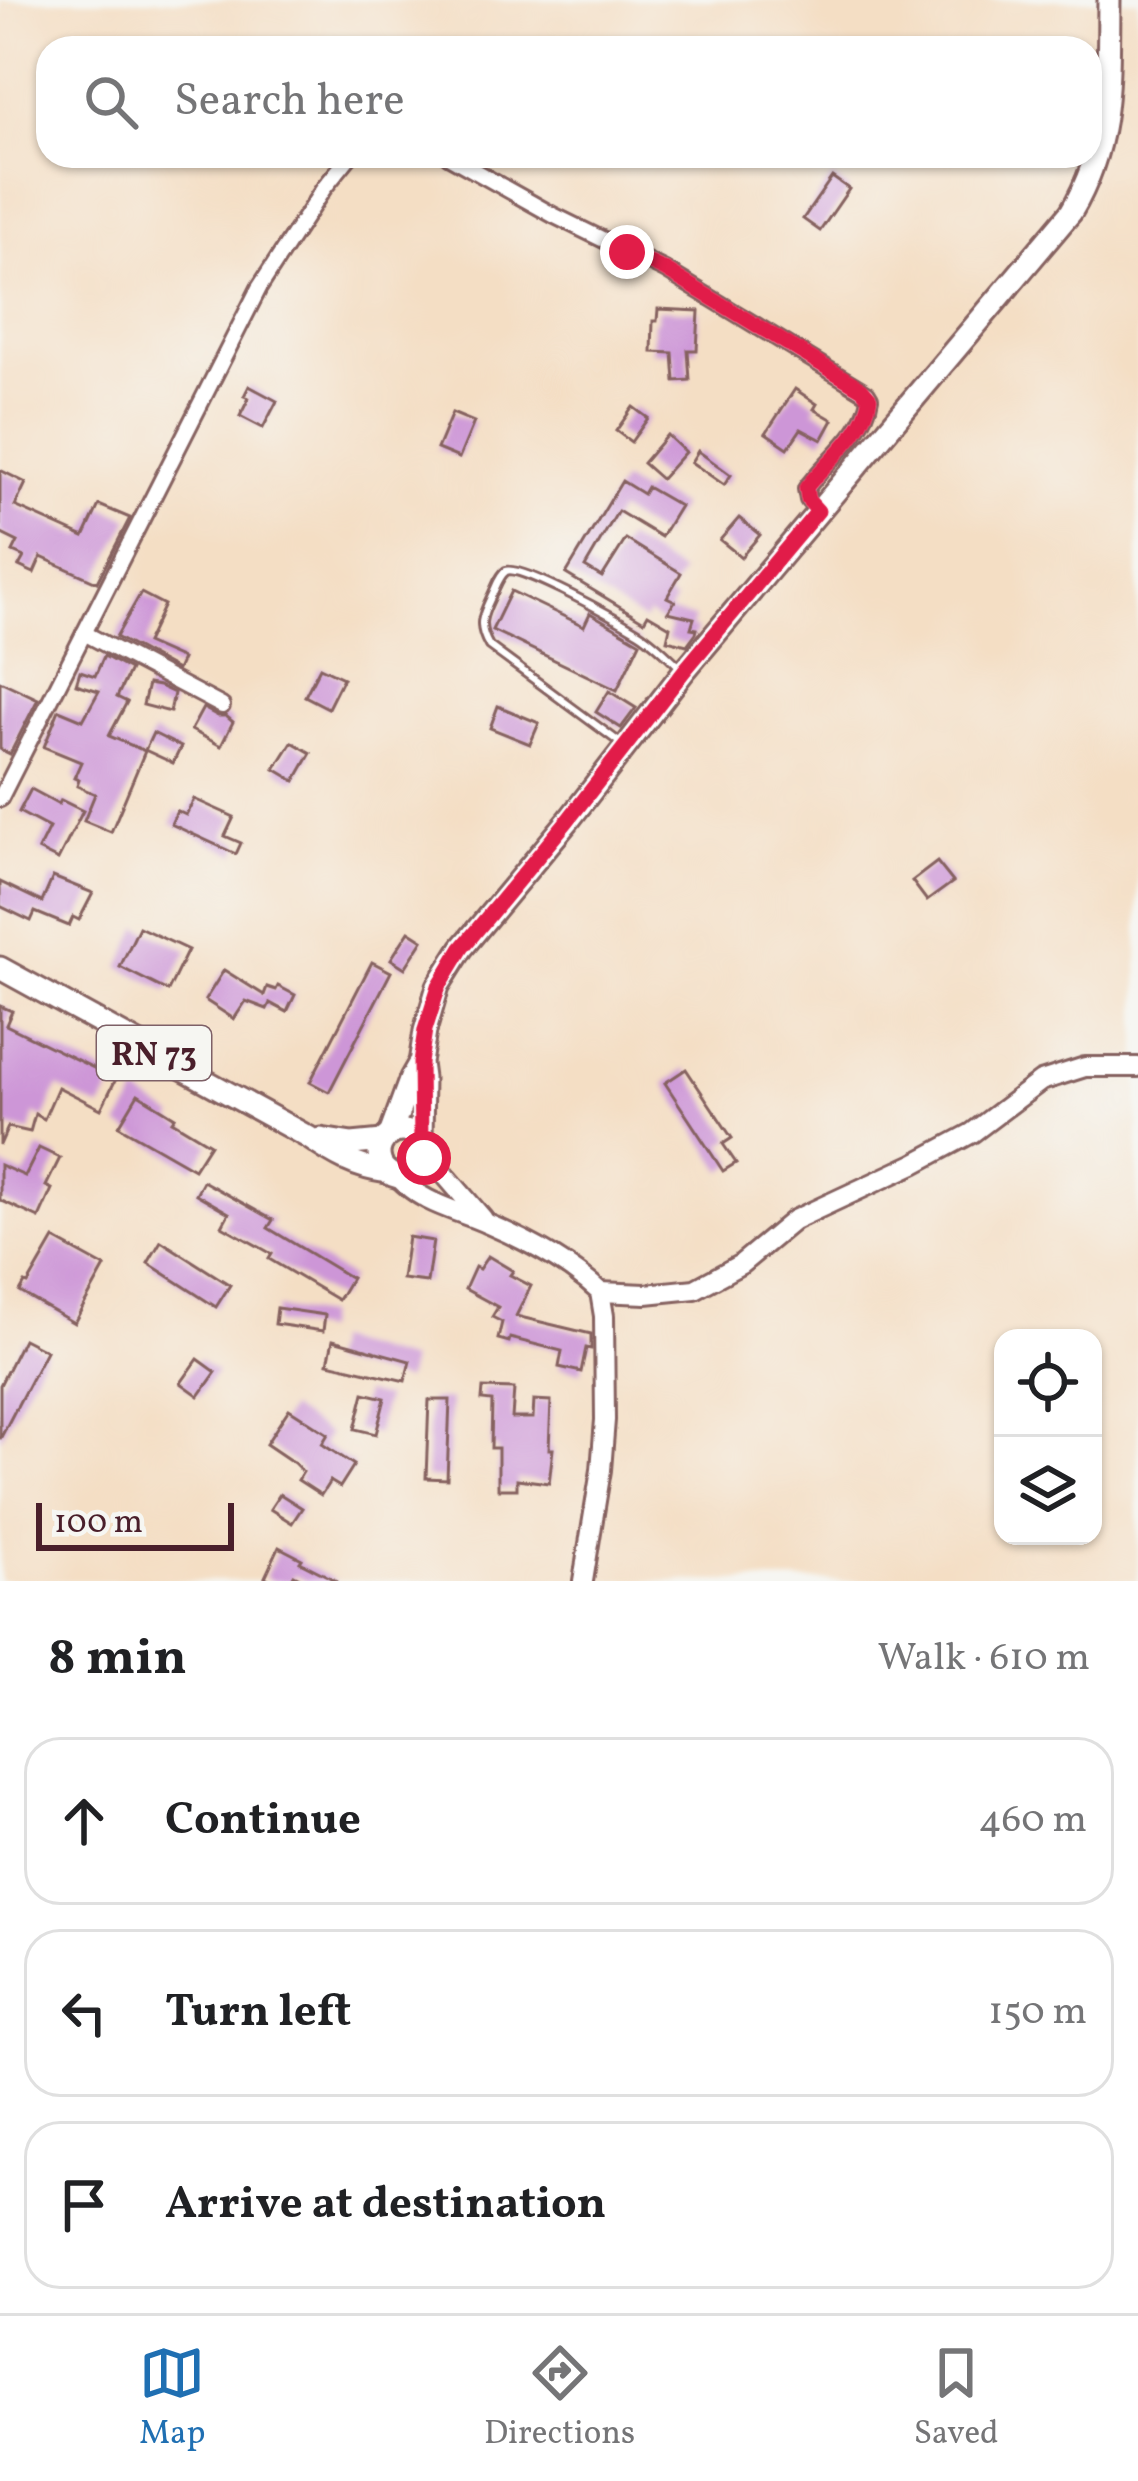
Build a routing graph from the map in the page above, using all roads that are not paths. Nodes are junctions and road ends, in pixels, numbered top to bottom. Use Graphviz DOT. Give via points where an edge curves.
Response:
graph roads {
  1 [pos="1109,0"];
  2 [pos="1102,135"];
  3 [pos="340,168"];
  4 [pos="469,168"];
  5 [pos="1091,168"];
  6 [pos="818,511"];
  7 [pos="84,633"];
  8 [pos="684,671"];
  9 [pos="222,706"];
  10 [pos="626,747"];
  11 [pos="0,799"];
  12 [pos="0,968"];
  13 [pos="420,1063"];
  14 [pos="1138,1067"];
  15 [pos="308,1137"];
  16 [pos="387,1138"];
  17 [pos="423,1149"];
  18 [pos="393,1174"];
  19 [pos="486,1223"];
  20 [pos="600,1292"];
  21 [pos="583,1581"];
  1 -- 2 [label="main road"];
  3 -- 7 [label="street" via="259,288"];
  4 -- 6 [label="street" via="665,270 867,393 858,427 806,488"];
  5 -- 6 [label="main road" via="1047,244"];
  6 -- 8 [label="main road"];
  7 -- 9 [label="street"];
  7 -- 11 [label="street"];
  8 -- 10 [label="main road"];
  8 -- 10 [label="lane" via="642,634 567,592 521,571 502,574 482,620 489,646"];
  10 -- 13 [label="main road" via="462,948 432,1004"];
  12 -- 15 [label="main road, RN 73"];
  13 -- 16 [label="main road"];
  13 -- 17 [label="main road"];
  14 -- 20 [label="main road" via="1085,1067 1041,1081 972,1132 794,1220 695,1289"];
  15 -- 16 [label="main road, RN 73" via="352,1144"];
  15 -- 18 [label="main road, RN 73" via="358,1167"];
  16 -- 17 [label="main road" via="406,1132"];
  16 -- 18 [label="main road" via="380,1158"];
  17 -- 18 [label="main road" via="414,1174"];
  17 -- 19 [label="main road"];
  18 -- 19 [label="main road" via="427,1201"];
  19 -- 20 [label="main road" via="558,1259"];
  20 -- 21 [label="main road" via="605,1420"];
}
